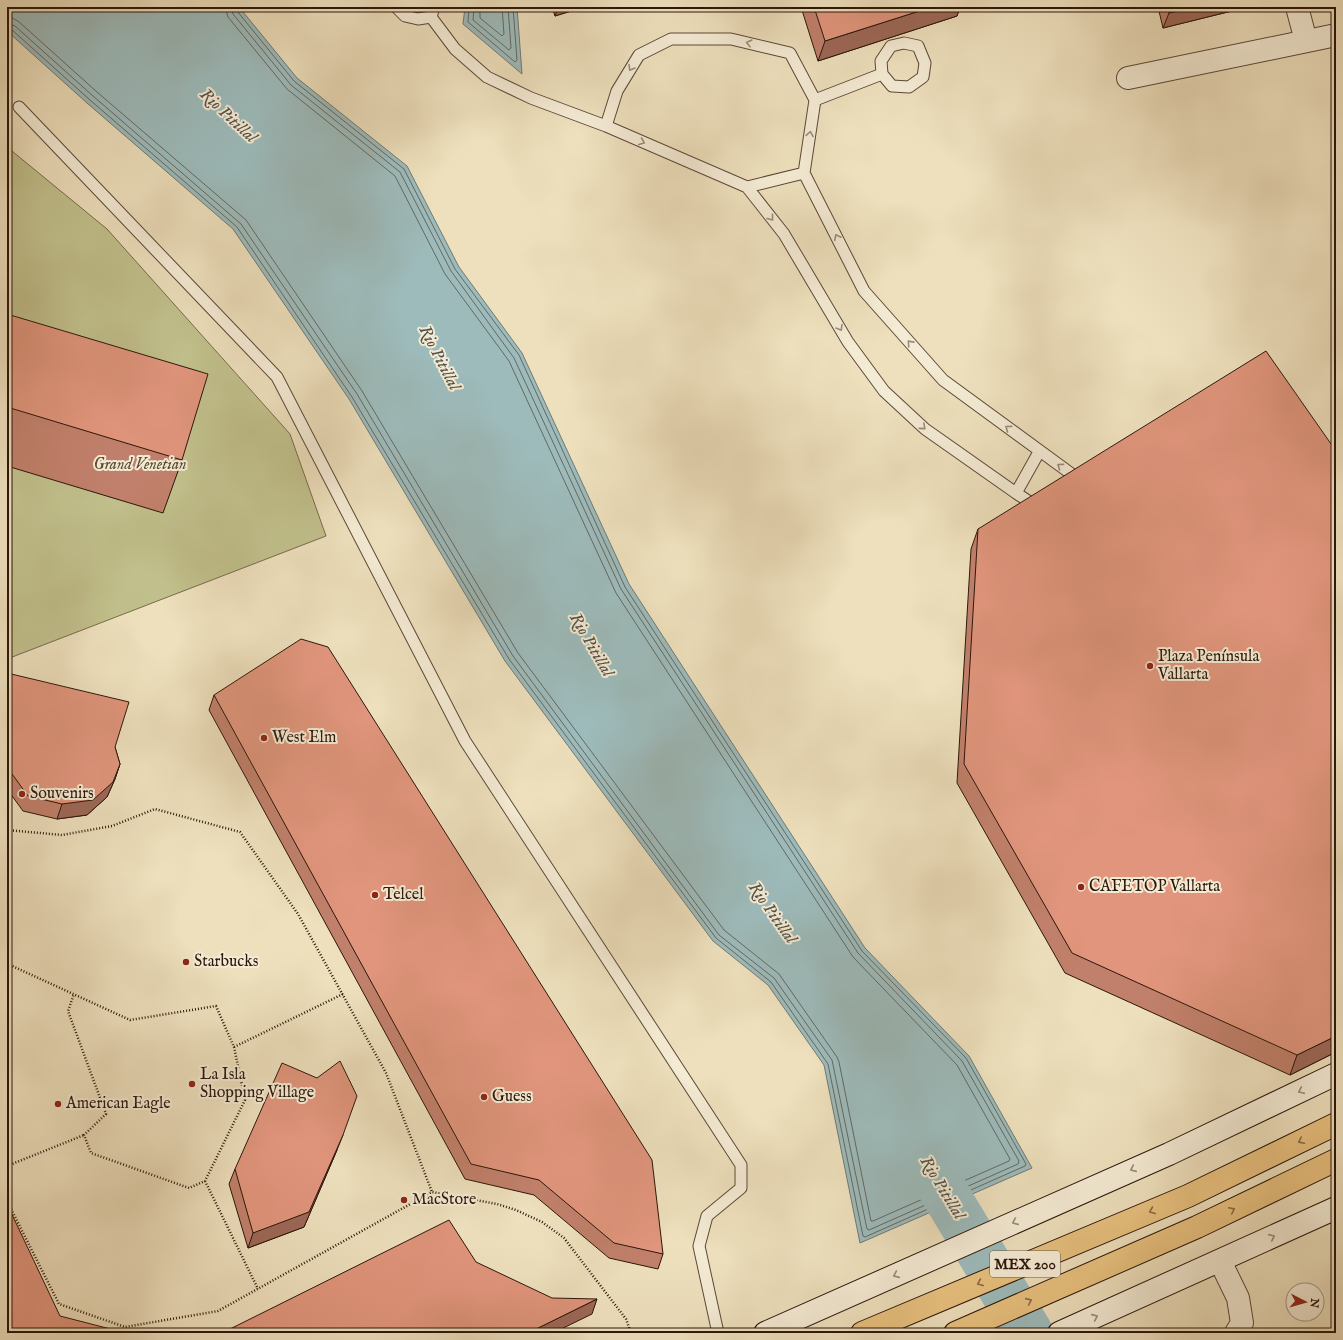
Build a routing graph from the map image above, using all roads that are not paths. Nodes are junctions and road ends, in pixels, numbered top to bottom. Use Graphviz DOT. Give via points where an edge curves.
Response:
graph roads {
  1 [pos="396,7"];
  2 [pos="1297,7"];
  3 [pos="433,12"];
  4 [pos="1336,35"];
  5 [pos="1306,41"];
  6 [pos="882,74"];
  7 [pos="1128,78"];
  8 [pos="815,100"];
  9 [pos="19,107"];
  10 [pos="606,126"];
  11 [pos="804,173"];
  12 [pos="747,187"];
  13 [pos="1039,452"];
  14 [pos="1088,487"];
  15 [pos="1016,494"];
  16 [pos="1046,512"];
  17 [pos="1336,1074"];
  18 [pos="1336,1124"];
  19 [pos="1336,1160"];
  20 [pos="1336,1208"];
  21 [pos="1216,1263"];
  22 [pos="718,1333"];
  23 [pos="765,1333"];
  24 [pos="862,1333"];
  25 [pos="955,1333"];
  26 [pos="1060,1333"];
  27 [pos="1236,1333"];
  1 -- 3 [label="lane" via="405,16 418,19"];
  2 -- 5 [label="main road"];
  3 -- 10 [label="lane" via="454,49 487,77 531,98"];
  4 -- 5 [label="main road"];
  5 -- 7 [label="main road"];
  6 -- 6 [label="lane" via="892,86 909,87 923,77 925,63 918,46 904,43 891,46 881,61"];
  6 -- 8 [label="lane"];
  8 -- 10 [label="lane, one-way" via="790,53 731,39 671,39 638,55 617,91"];
  11 -- 8 [label="lane, one-way"];
  9 -- 22 [label="lane" via="277,376 465,741 741,1165 741,1188 707,1216 699,1246"];
  10 -- 12 [label="lane, one-way"];
  11 -- 12 [label="lane"];
  13 -- 11 [label="lane, one-way" via="943,380 864,291"];
  12 -- 15 [label="lane, one-way" via="784,234 848,342 884,391 925,429"];
  14 -- 13 [label="lane, one-way"];
  13 -- 15 [label="lane"];
  15 -- 16 [label="lane"];
  17 -- 23 [label="main road, one-way" via="1169,1154"];
  18 -- 24 [label="highway, MEX 200, one-way" via="1188,1196"];
  25 -- 19 [label="highway, MEX 200, one-way" via="1197,1227"];
  21 -- 20 [label="main road, one-way"];
  26 -- 21 [label="main road, one-way"];
  21 -- 27 [label="main road" via="1238,1298 1242,1323"];
}
